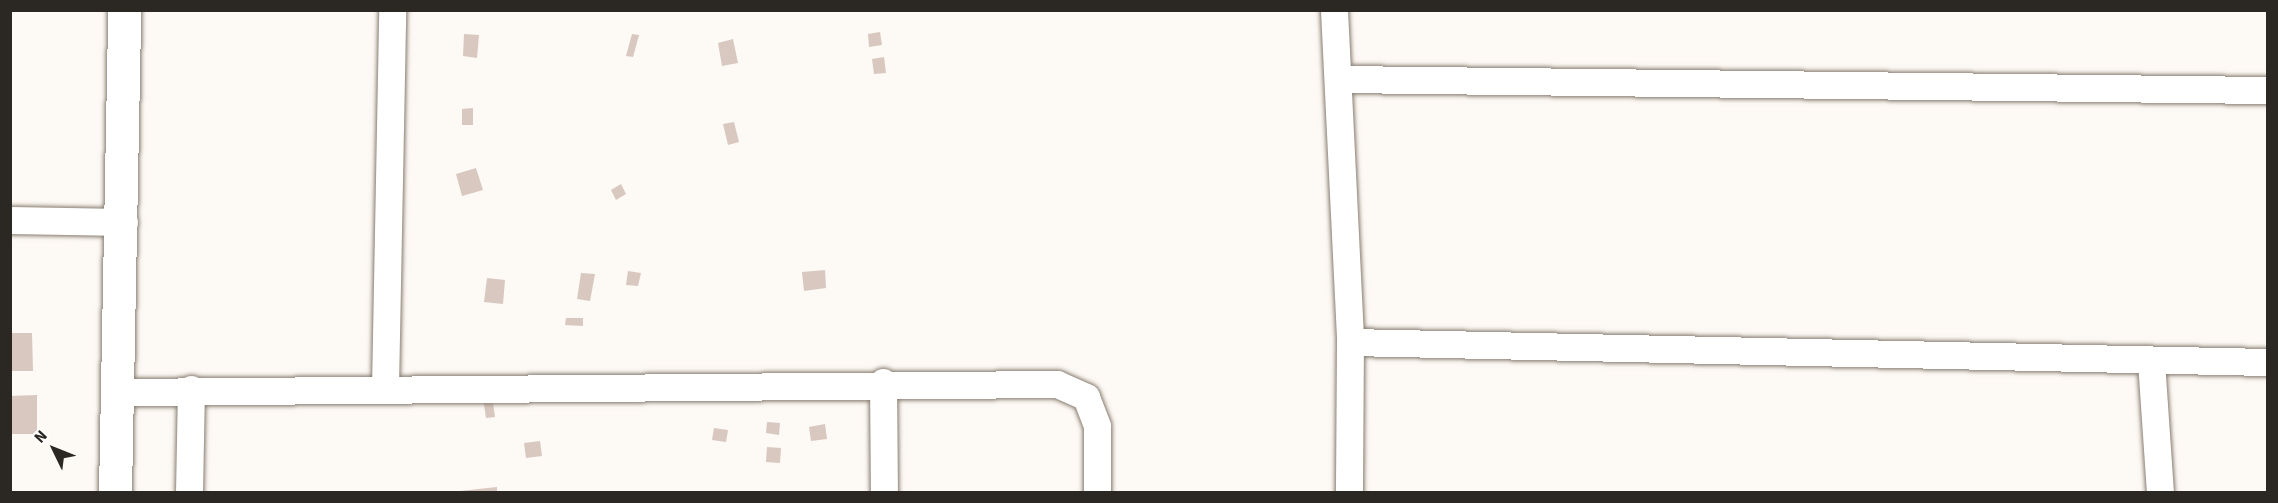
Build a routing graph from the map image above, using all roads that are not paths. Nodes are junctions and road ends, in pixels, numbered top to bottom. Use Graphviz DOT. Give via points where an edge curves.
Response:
graph roads {
  1 [pos="124,10"];
  2 [pos="392,10"];
  3 [pos="1334,10"];
  4 [pos="1339,79"];
  5 [pos="2268,90"];
  6 [pos="10,220"];
  7 [pos="124,222"];
  8 [pos="1350,342"];
  9 [pos="2151,361"];
  10 [pos="2268,362"];
  11 [pos="883,382"];
  12 [pos="385,388"];
  13 [pos="191,389"];
  14 [pos="120,392"];
  15 [pos="114,492"];
  16 [pos="189,492"];
  17 [pos="884,492"];
  18 [pos="1097,492"];
  19 [pos="1349,492"];
  20 [pos="2160,492"];
  1 -- 7 [label="street"];
  2 -- 12 [label="street"];
  3 -- 4 [label="street"];
  4 -- 5 [label="street"];
  4 -- 8 [label="street"];
  6 -- 7 [label="street"];
  7 -- 14 [label="street"];
  8 -- 9 [label="street"];
  8 -- 19 [label="street"];
  9 -- 10 [label="street"];
  9 -- 20 [label="street"];
  11 -- 12 [label="street"];
  11 -- 17 [label="street"];
  11 -- 18 [label="street" via="1057,384 1086,397 1097,426"];
  12 -- 13 [label="street"];
  13 -- 14 [label="street"];
  13 -- 16 [label="street"];
  14 -- 15 [label="street"];
}
